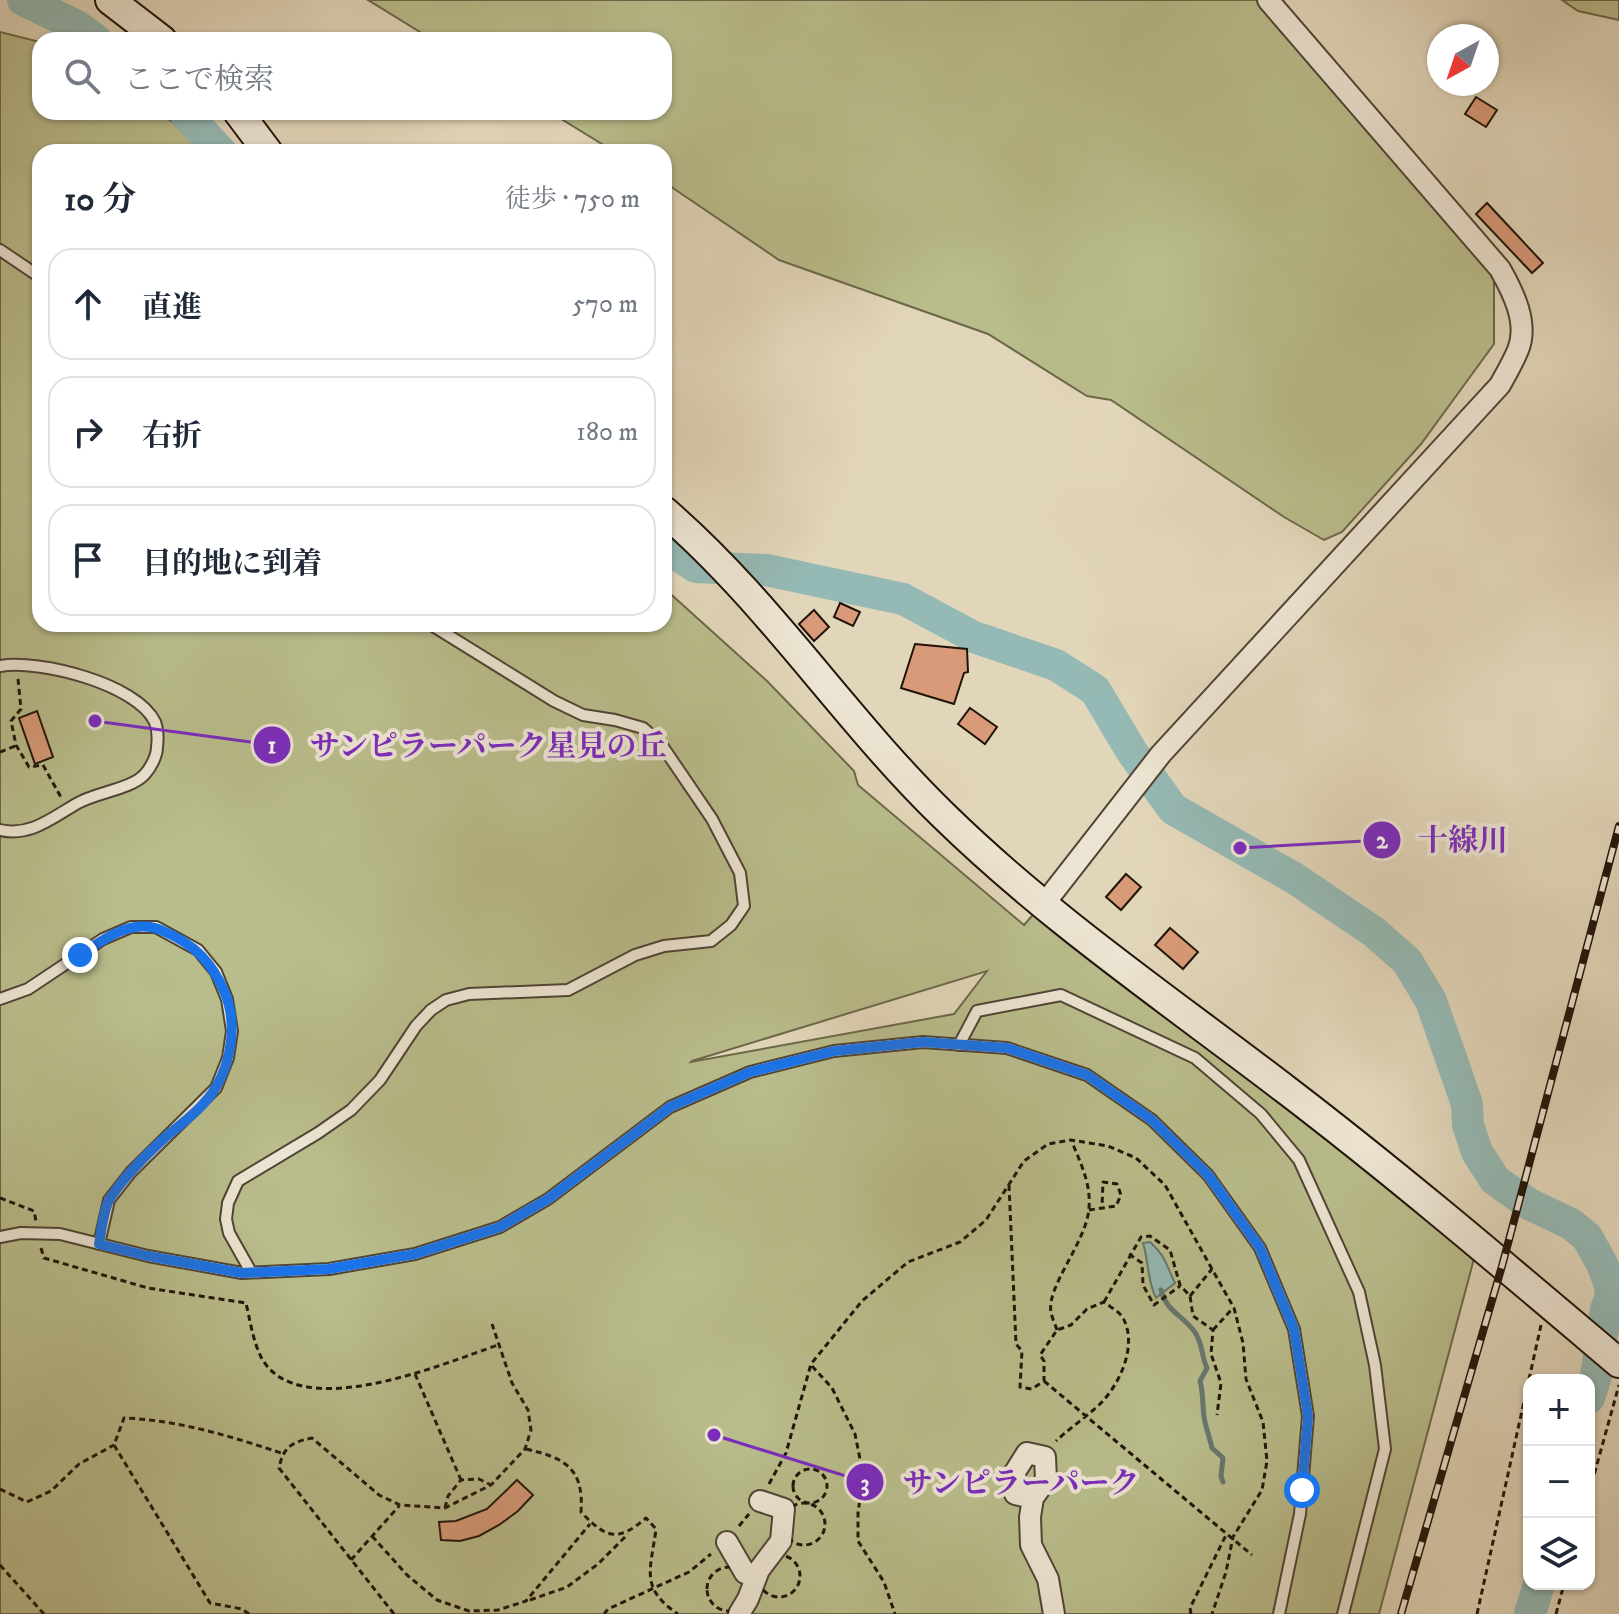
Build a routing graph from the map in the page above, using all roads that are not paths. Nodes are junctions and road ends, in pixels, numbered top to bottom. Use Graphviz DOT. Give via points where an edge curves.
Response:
graph roads {
  1 [pos="110,0"];
  2 [pos="1268,0"];
  3 [pos="152,32"];
  4 [pos="244,120"];
  5 [pos="262,144"];
  6 [pos="0,250"];
  7 [pos="32,272"];
  8 [pos="672,519"];
  9 [pos="443,632"];
  10 [pos="0,666"];
  11 [pos="0,830"];
  12 [pos="1044,904"];
  13 [pos="0,999"];
  14 [pos="959,1045"];
  15 [pos="0,1237"];
  16 [pos="99,1244"];
  17 [pos="251,1272"];
  18 [pos="1619,1363"];
  19 [pos="1033,1498"];
  20 [pos="760,1501"];
  21 [pos="727,1542"];
  22 [pos="745,1573"];
  23 [pos="744,1606"];
  24 [pos="1054,1614"];
  25 [pos="1279,1614"];
  26 [pos="1343,1614"];
  1 -- 3 [label="street"];
  2 -- 12 [label="street" via="1500,269 1514,295 1520,347 1500,385 1161,754"];
  4 -- 5 [label="street"];
  6 -- 7 [label="lane"];
  8 -- 12 [label="street" via="791,642 933,805"];
  9 -- 17 [label="lane" via="554,701 583,715 643,728 661,744 712,819 740,873 744,906 711,941 635,955 568,990 469,994 431,1010 351,1110 238,1181 226,1219"];
  10 -- 11 [label="lane" via="57,668 89,678 144,709 155,722 158,737 157,754 144,775 93,794 35,828"];
  12 -- 18 [label="street" via="1331,1124"];
  13 -- 16 [label="lane" via="28,989 103,939 131,927 156,927 198,950 216,972 227,999 232,1031 216,1088 109,1200"];
  14 -- 17 [label="lane" via="923,1042 834,1051 750,1072 670,1107 548,1199 500,1227 415,1254 329,1269"];
  14 -- 25 [label="lane" via="1007,1048 1087,1075 1152,1120 1208,1175 1260,1248 1294,1329 1308,1416 1300,1514"];
  14 -- 26 [label="lane" via="977,1011 1061,995 1195,1058 1261,1114 1299,1160 1359,1292 1385,1449"];
  15 -- 16 [label="lane" via="60,1234"];
  16 -- 17 [label="lane"];
  19 -- 19 [label="street" via="1046,1480 1045,1457 1027,1453 1015,1472 1015,1494"];
  19 -- 24 [label="street" via="1031,1545 1048,1579"];
  20 -- 23 [label="street" via="784,1509 781,1541 759,1570"];
  21 -- 22 [label="street"];
}
